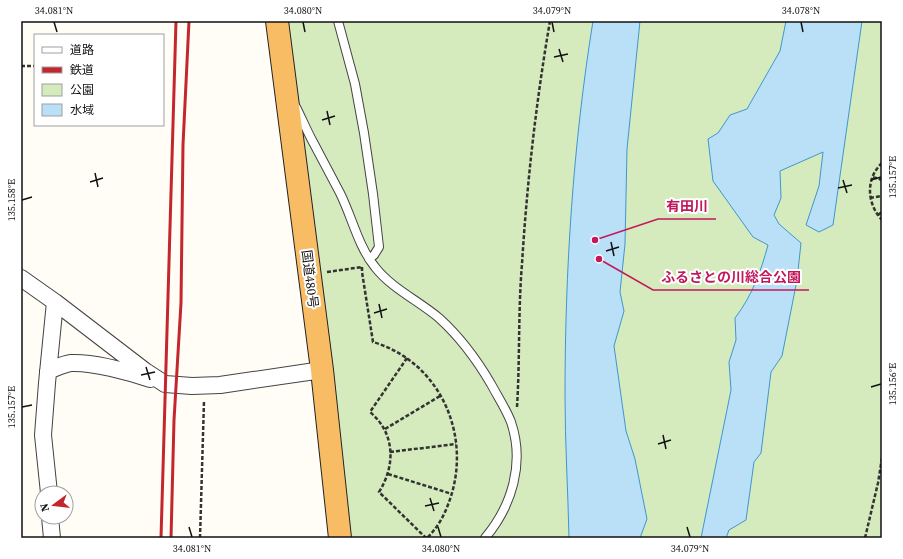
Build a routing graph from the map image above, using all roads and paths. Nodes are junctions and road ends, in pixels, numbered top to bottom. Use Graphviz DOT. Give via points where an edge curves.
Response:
graph roads {
  1 [pos="277,21"];
  2 [pos="338,21"];
  3 [pos="550,21"];
  4 [pos="21,66"];
  5 [pos="34,66"];
  6 [pos="286,94"];
  7 [pos="882,163"];
  8 [pos="873,177"];
  9 [pos="882,180"];
  10 [pos="882,196"];
  11 [pos="870,198"];
  12 [pos="882,212"];
  13 [pos="878,215"];
  14 [pos="882,220"];
  15 [pos="369,259"];
  16 [pos="362,267"];
  17 [pos="324,272"];
  18 [pos="21,278"];
  19 [pos="55,302"];
  20 [pos="407,358"];
  21 [pos="322,370"];
  22 [pos="48,371"];
  23 [pos="165,384"];
  24 [pos="204,386"];
  25 [pos="440,396"];
  26 [pos="516,413"];
  27 [pos="385,429"];
  28 [pos="456,444"];
  29 [pos="390,452"];
  30 [pos="882,458"];
  31 [pos="388,474"];
  32 [pos="48,485"];
  33 [pos="452,494"];
  34 [pos="51,525"];
  35 [pos="52,538"];
  36 [pos="200,538"];
  37 [pos="340,538"];
  38 [pos="426,538"];
  39 [pos="485,538"];
  40 [pos="865,538"];
  1 -- 6 [label="highway, 国道480号"];
  2 -- 15 [label="lane" via="355,84 369,162 379,241 377,251"];
  3 -- 26 [label="path" via="528,186"];
  4 -- 5 [label="path"];
  6 -- 15 [label="lane" via="295,105 340,194"];
  6 -- 21 [label="highway, 国道480号"];
  7 -- 8 [label="path"];
  8 -- 9 [label="path"];
  8 -- 11 [label="path"];
  10 -- 11 [label="path"];
  11 -- 13 [label="path"];
  12 -- 13 [label="path"];
  13 -- 14 [label="path"];
  15 -- 16 [label="path"];
  15 -- 39 [label="lane" via="382,275 426,307 452,331 486,375 508,415 517,456 515,481 506,508"];
  16 -- 17 [label="path"];
  16 -- 20 [label="path" via="373,342 388,346"];
  18 -- 19 [label="street"];
  19 -- 22 [label="street"];
  19 -- 23 [label="street"];
  20 -- 25 [label="path" via="425,374"];
  20 -- 27 [label="path" via="370,412"];
  21 -- 24 [label="street" via="220,386"];
  21 -- 37 [label="highway, 国道480号"];
  22 -- 23 [label="street" via="72,363 89,364 130,372"];
  22 -- 32 [label="street" via="44,435"];
  23 -- 24 [label="street"];
  24 -- 36 [label="path"];
  25 -- 27 [label="path"];
  25 -- 28 [label="path" via="452,424"];
  27 -- 29 [label="path"];
  28 -- 29 [label="path"];
  28 -- 33 [label="path" via="456,480"];
  29 -- 31 [label="path"];
  30 -- 40 [label="path"];
  31 -- 33 [label="path"];
  31 -- 38 [label="path" via="379,492"];
  33 -- 38 [label="path" via="439,524"];
  34 -- 35 [label="street"];
}
